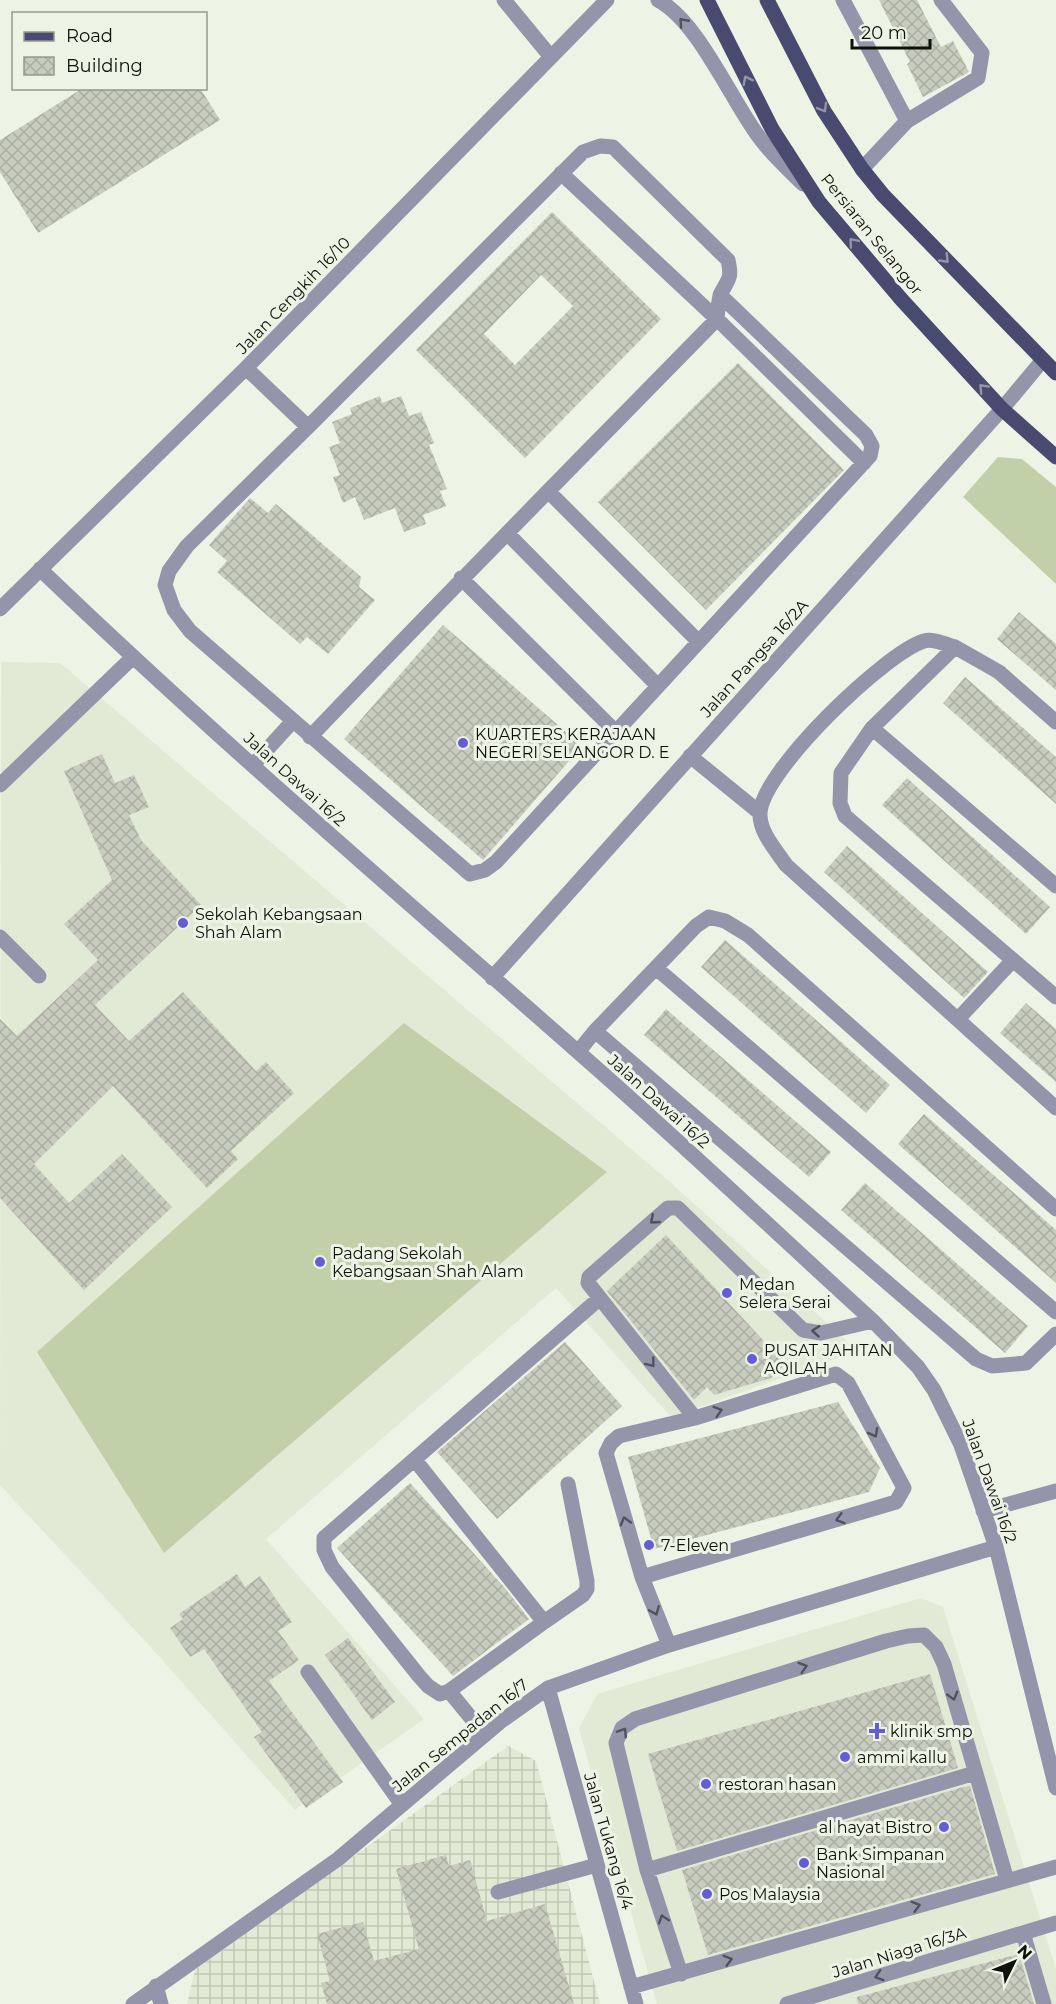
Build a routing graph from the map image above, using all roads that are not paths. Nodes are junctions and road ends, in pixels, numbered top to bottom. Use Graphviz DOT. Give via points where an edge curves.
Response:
graph roads {
  1 [pos="504,0"];
  2 [pos="607,0"];
  3 [pos="658,0"];
  4 [pos="707,0"];
  5 [pos="767,0"];
  6 [pos="843,0"];
  7 [pos="941,0"];
  8 [pos="551,57"];
  9 [pos="907,121"];
  10 [pos="862,169"];
  11 [pos="561,173"];
  12 [pos="819,202"];
  13 [pos="720,295"];
  14 [pos="717,319"];
  15 [pos="1042,361"];
  16 [pos="246,368"];
  17 [pos="1056,373"];
  18 [pos="1002,409"];
  19 [pos="308,427"];
  20 [pos="1056,457"];
  21 [pos="864,463"];
  22 [pos="549,492"];
  23 [pos="507,533"];
  24 [pos="40,569"];
  25 [pos="461,578"];
  26 [pos="0,609"];
  27 [pos="699,642"];
  28 [pos="955,647"];
  29 [pos="132,658"];
  30 [pos="658,686"];
  31 [pos="292,722"];
  32 [pos="1056,722"];
  33 [pos="872,728"];
  34 [pos="616,732"];
  35 [pos="310,737"];
  36 [pos="690,756"];
  37 [pos="253,765"];
  38 [pos="0,785"];
  39 [pos="760,813"];
  40 [pos="1056,886"];
  41 [pos="0,937"];
  42 [pos="1013,960"];
  43 [pos="656,968"];
  44 [pos="39,976"];
  45 [pos="492,978"];
  46 [pos="1056,998"];
  47 [pos="958,1019"];
  48 [pos="595,1031"];
  49 [pos="578,1052"];
  50 [pos="1056,1108"];
  51 [pos="1056,1209"];
  52 [pos="600,1298"];
  53 [pos="1056,1312"];
  54 [pos="873,1321"];
  55 [pos="1056,1334"];
  56 [pos="694,1418"];
  57 [pos="415,1460"];
  58 [pos="568,1484"];
  59 [pos="1056,1491"];
  60 [pos="983,1511"];
  61 [pos="996,1547"];
  62 [pos="642,1577"];
  63 [pos="544,1622"];
  64 [pos="669,1645"];
  65 [pos="308,1672"];
  66 [pos="548,1688"];
  67 [pos="449,1691"];
  68 [pos="486,1735"];
  69 [pos="975,1773"];
  70 [pos="1056,1788"];
  71 [pos="402,1805"];
  72 [pos="597,1865"];
  73 [pos="1056,1867"];
  74 [pos="647,1870"];
  75 [pos="1007,1880"];
  76 [pos="498,1892"];
  77 [pos="1056,1923"];
  78 [pos="1023,1933"];
  79 [pos="681,1974"];
  80 [pos="156,1986"];
  81 [pos="631,1987"];
  82 [pos="133,2004"];
  83 [pos="161,2004"];
  84 [pos="636,2004"];
  85 [pos="787,2004"];
  86 [pos="1044,2004"];
  1 -- 8 [label="street"];
  2 -- 8 [label="street, Jalan Cengkih 16/10"];
  12 -- 3 [label="street, one-way" via="759,137 689,28"];
  12 -- 4 [label="main road, Persiaran Selangor, one-way" via="772,129"];
  5 -- 10 [label="main road, Persiaran Selangor, one-way" via="824,111"];
  6 -- 9 [label="street"];
  7 -- 9 [label="street" via="982,53 978,78"];
  8 -- 16 [label="street, Jalan Cengkih 16/10"];
  9 -- 10 [label="street"];
  10 -- 15 [label="main road, Persiaran Selangor, one-way"];
  11 -- 13 [label="street" via="583,152 600,146 614,147 728,260 731,274"];
  11 -- 14 [label="street"];
  11 -- 19 [label="street"];
  18 -- 12 [label="main road, Persiaran Selangor, one-way"];
  13 -- 14 [label="street"];
  13 -- 21 [label="street" via="866,435 872,446"];
  14 -- 21 [label="street"];
  14 -- 22 [label="street"];
  15 -- 17 [label="main road, Persiaran Selangor"];
  15 -- 18 [label="street, Jalan Pangsa 16/2A"];
  16 -- 19 [label="street"];
  16 -- 24 [label="street, Jalan Cengkih 16/10"];
  18 -- 20 [label="main road, Persiaran Selangor"];
  18 -- 36 [label="street, Jalan Pangsa 16/2A"];
  19 -- 31 [label="street" via="187,546 169,571 165,585 174,610 190,631"];
  21 -- 27 [label="street"];
  22 -- 23 [label="street"];
  22 -- 27 [label="street"];
  23 -- 25 [label="street"];
  23 -- 30 [label="street"];
  24 -- 26 [label="street, Jalan Cengkih 16/10"];
  24 -- 29 [label="street, Jalan Dawai 16/2"];
  25 -- 34 [label="street"];
  25 -- 35 [label="street"];
  27 -- 30 [label="street"];
  28 -- 32 [label="street" via="999,672"];
  28 -- 33 [label="street"];
  28 -- 39 [label="street" via="927,640 902,651 842,702 785,762"];
  29 -- 37 [label="street, Jalan Dawai 16/2"];
  29 -- 38 [label="street"];
  30 -- 34 [label="street"];
  31 -- 35 [label="street"];
  31 -- 37 [label="street"];
  33 -- 40 [label="street"];
  33 -- 42 [label="street" via="841,773 840,803 845,816"];
  34 -- 35 [label="street" via="496,862 470,874"];
  36 -- 39 [label="street"];
  36 -- 45 [label="street, Jalan Pangsa 16/2A"];
  37 -- 45 [label="street, Jalan Dawai 16/2"];
  39 -- 47 [label="street" via="764,831 786,865"];
  41 -- 44 [label="street"];
  42 -- 46 [label="street"];
  42 -- 47 [label="street"];
  43 -- 48 [label="street"];
  43 -- 51 [label="street" via="709,917 725,921 748,935"];
  43 -- 53 [label="street"];
  45 -- 49 [label="street, Jalan Dawai 16/2"];
  47 -- 50 [label="street"];
  48 -- 49 [label="street"];
  48 -- 55 [label="street" via="976,1359 992,1366 1026,1363"];
  49 -- 54 [label="street, Jalan Dawai 16/2"];
  54 -- 52 [label="street, one-way" via="821,1334 803,1330 678,1208 669,1208 589,1277 588,1283"];
  52 -- 56 [label="street, one-way"];
  52 -- 57 [label="street"];
  54 -- 60 [label="street, Jalan Dawai 16/2" via="918,1367 934,1390 961,1445"];
  62 -- 56 [label="street, one-way" via="606,1453 619,1436"];
  56 -- 62 [label="street, one-way" via="837,1374 848,1383 904,1488 896,1502"];
  57 -- 63 [label="street"];
  57 -- 67 [label="street" via="324,1538 324,1550 332,1567 419,1676 440,1694"];
  58 -- 63 [label="street" via="587,1589"];
  59 -- 60 [label="street"];
  60 -- 61 [label="street, Jalan Dawai 16/2"];
  61 -- 64 [label="street, Jalan Sempadan 16/7"];
  61 -- 70 [label="street, Jalan Dawai 16/2"];
  62 -- 64 [label="street, one-way"];
  63 -- 67 [label="street"];
  64 -- 66 [label="street, Jalan Sempadan 16/7"];
  65 -- 71 [label="street"];
  66 -- 68 [label="street, Jalan Sempadan 16/7"];
  66 -- 72 [label="street, Jalan Tukang 16/4"];
  67 -- 68 [label="street"];
  68 -- 71 [label="street, Jalan Sempadan 16/7"];
  69 -- 74 [label="street"];
  74 -- 69 [label="street, one-way" via="616,1743 622,1728 634,1719 886,1641 924,1635 936,1647"];
  69 -- 75 [label="street"];
  71 -- 80 [label="street, Jalan Sempadan 16/7" via="338,1859"];
  72 -- 76 [label="street"];
  72 -- 81 [label="street, Jalan Tukang 16/4"];
  73 -- 75 [label="street"];
  79 -- 74 [label="street, one-way"];
  79 -- 75 [label="street, one-way"];
  77 -- 78 [label="street, Jalan Niaga 16/3A"];
  78 -- 85 [label="street, Jalan Niaga 16/3A, one-way"];
  78 -- 86 [label="street"];
  79 -- 81 [label="street"];
  80 -- 82 [label="street, Jalan Sempadan 16/7"];
  80 -- 83 [label="street"];
  81 -- 84 [label="street, Jalan Tukang 16/4"];
}
